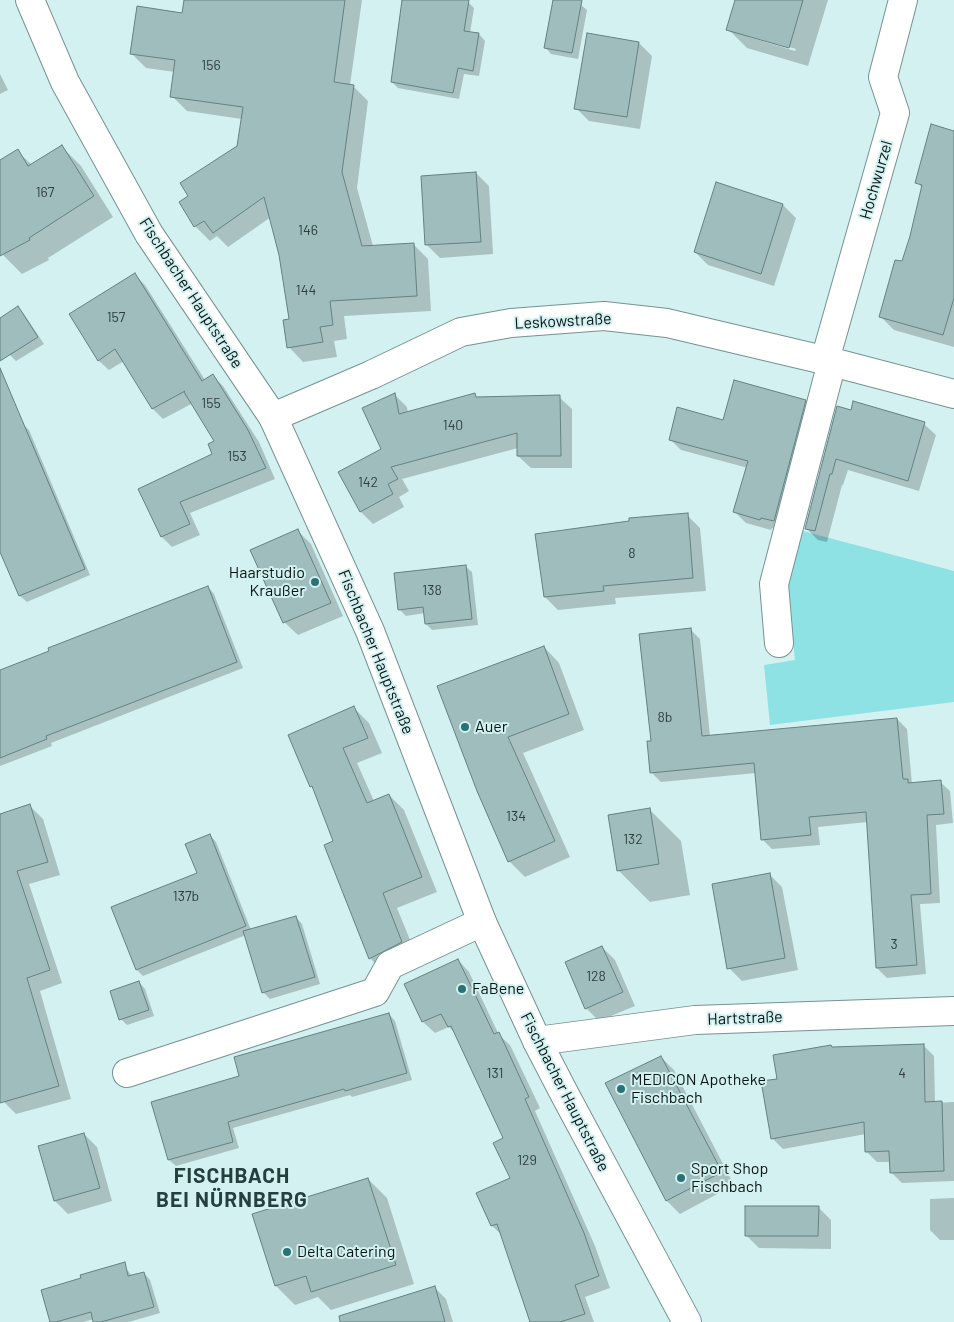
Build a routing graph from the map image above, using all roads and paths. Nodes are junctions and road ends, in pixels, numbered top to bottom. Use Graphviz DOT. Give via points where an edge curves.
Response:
graph roads {
  1 [pos="30,0"];
  2 [pos="903,0"];
  3 [pos="828,361"];
  4 [pos="954,394"];
  5 [pos="273,417"];
  6 [pos="779,644"];
  7 [pos="482,922"];
  8 [pos="954,1011"];
  9 [pos="537,1041"];
  10 [pos="127,1073"];
  11 [pos="687,1322"];
  1 -- 5 [label="street, Fischbacher Hauptstraße" via="64,82 149,234"];
  2 -- 3 [label="street, Hochwurzel" via="883,78 895,113"];
  3 -- 4 [label="street, Leskowstraße"];
  3 -- 5 [label="street, Leskowstraße" via="667,323 604,316 511,323 461,332"];
  3 -- 6 [label="street, Hochwurzel" via="774,584"];
  5 -- 7 [label="street, Fischbacher Hauptstraße" via="370,631"];
  7 -- 9 [label="street, Fischbacher Hauptstraße"];
  7 -- 10 [label="street" via="390,964 375,992"];
  8 -- 9 [label="street, Hartstraße" via="695,1020"];
  9 -- 11 [label="street, Fischbacher Hauptstraße"];
}
